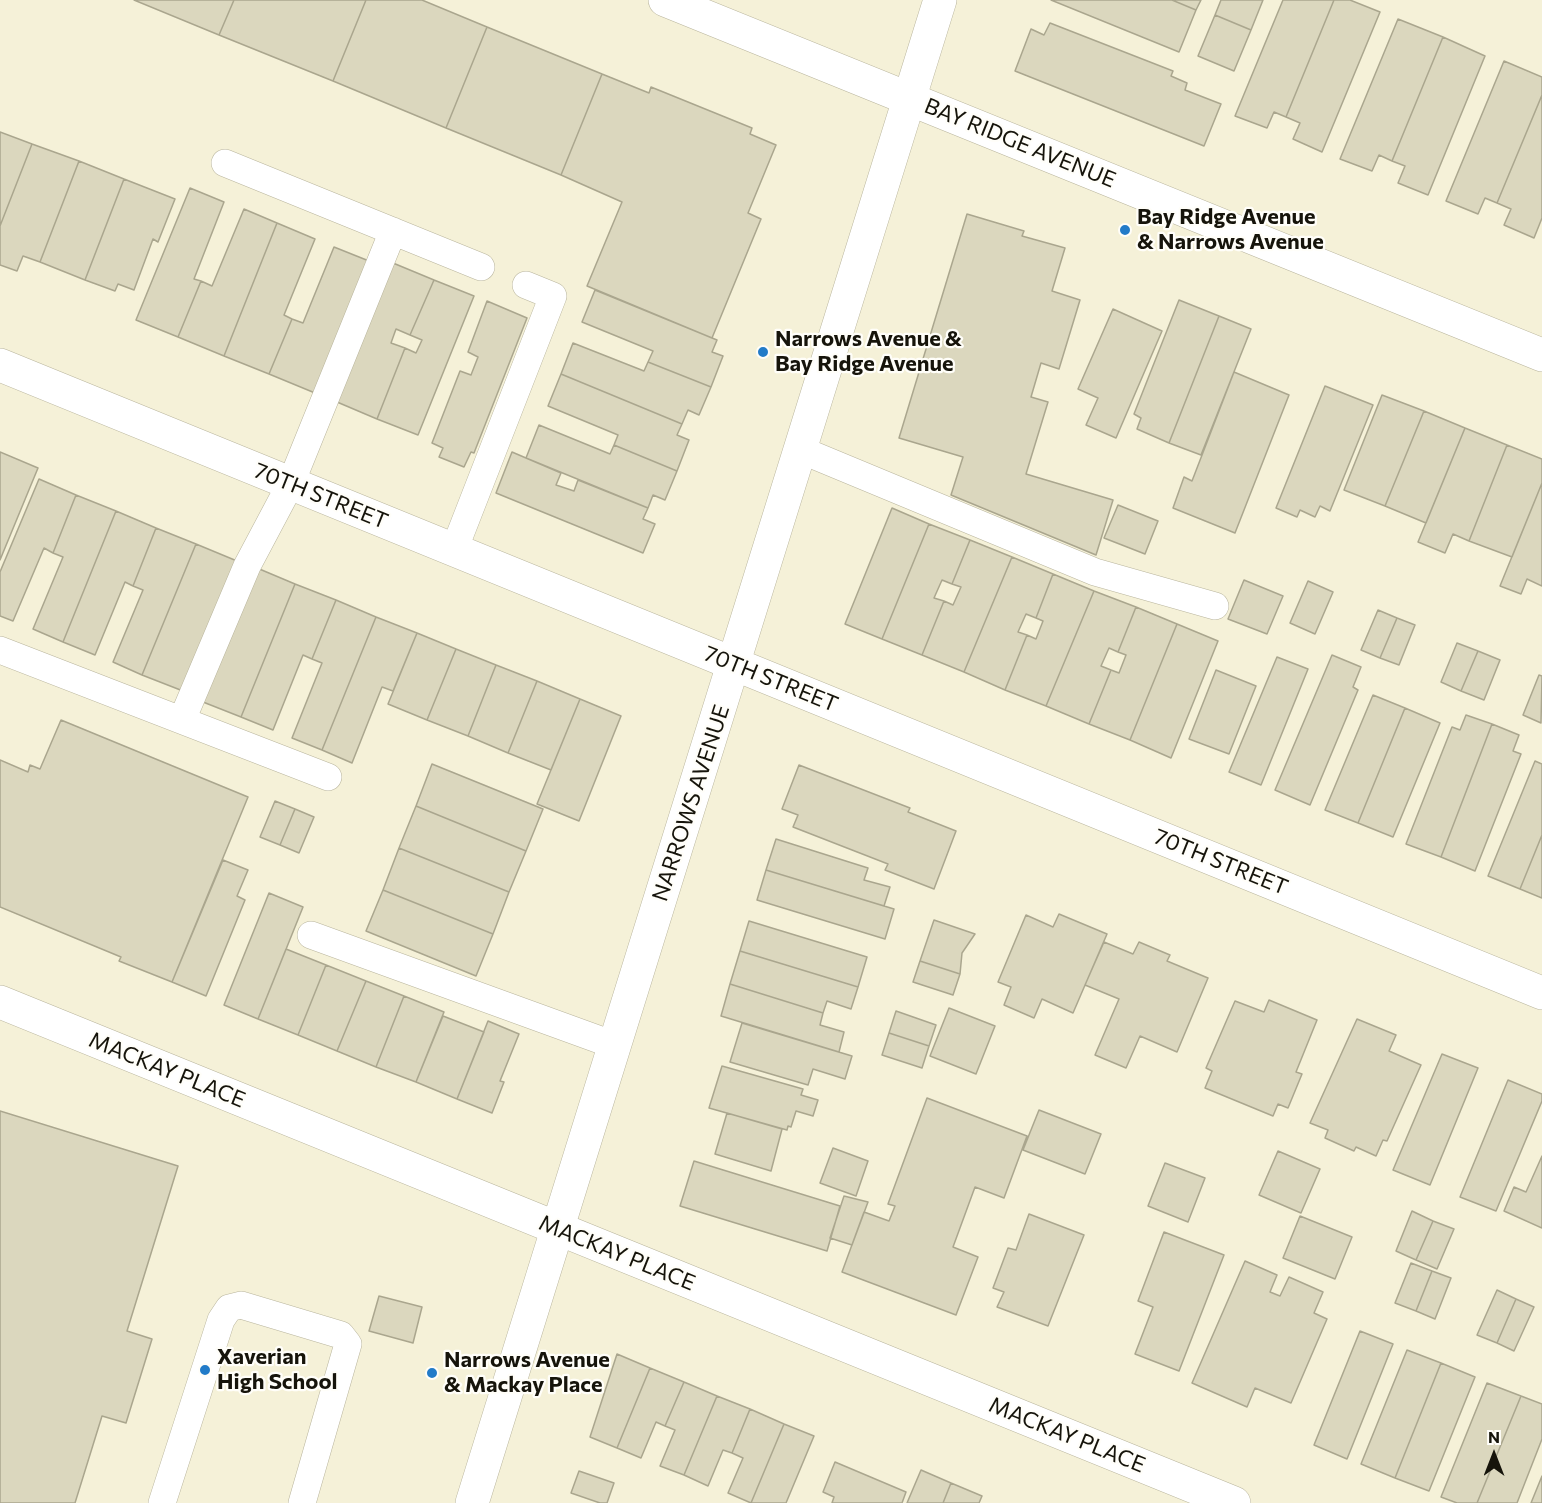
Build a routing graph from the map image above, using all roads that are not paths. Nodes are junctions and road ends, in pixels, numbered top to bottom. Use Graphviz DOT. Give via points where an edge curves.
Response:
graph roads {
  1 [pos="665,0"];
  2 [pos="940,0"];
  3 [pos="910,99"];
  4 [pos="225,163"];
  5 [pos="393,231"];
  6 [pos="481,267"];
  7 [pos="526,285"];
  8 [pos="1542,355"];
  9 [pos="0,365"];
  10 [pos="801,450"];
  11 [pos="291,483"];
  12 [pos="454,550"];
  13 [pos="1215,606"];
  14 [pos="0,650"];
  15 [pos="735,664"];
  16 [pos="182,720"];
  17 [pos="328,777"];
  18 [pos="311,935"];
  19 [pos="1542,993"];
  20 [pos="0,1002"];
  21 [pos="614,1045"];
  22 [pos="556,1229"];
  23 [pos="162,1503"];
  24 [pos="302,1503"];
  25 [pos="472,1503"];
  26 [pos="1234,1503"];
  1 -- 3 [label="street, BAY RIDGE AVENUE"];
  2 -- 3 [label="street, NARROWS AVENUE"];
  3 -- 8 [label="street, BAY RIDGE AVENUE"];
  3 -- 10 [label="street, NARROWS AVENUE"];
  4 -- 5 [label="lane"];
  5 -- 6 [label="lane"];
  5 -- 11 [label="lane"];
  7 -- 12 [label="lane" via="553,296"];
  9 -- 11 [label="street, 70TH STREET"];
  10 -- 13 [label="lane" via="1095,572"];
  10 -- 15 [label="street, NARROWS AVENUE"];
  11 -- 12 [label="street, 70TH STREET"];
  11 -- 16 [label="lane" via="247,566"];
  12 -- 15 [label="street, 70TH STREET"];
  14 -- 16 [label="lane"];
  15 -- 19 [label="street, 70TH STREET"];
  15 -- 21 [label="street, NARROWS AVENUE"];
  16 -- 17 [label="lane"];
  18 -- 21 [label="lane"];
  20 -- 22 [label="street, MACKAY PLACE"];
  21 -- 22 [label="street, NARROWS AVENUE"];
  22 -- 25 [label="street, NARROWS AVENUE"];
  22 -- 26 [label="street, MACKAY PLACE"];
  23 -- 24 [label="lane" via="221,1320 230,1308 241,1305 341,1335 348,1344"];
}
